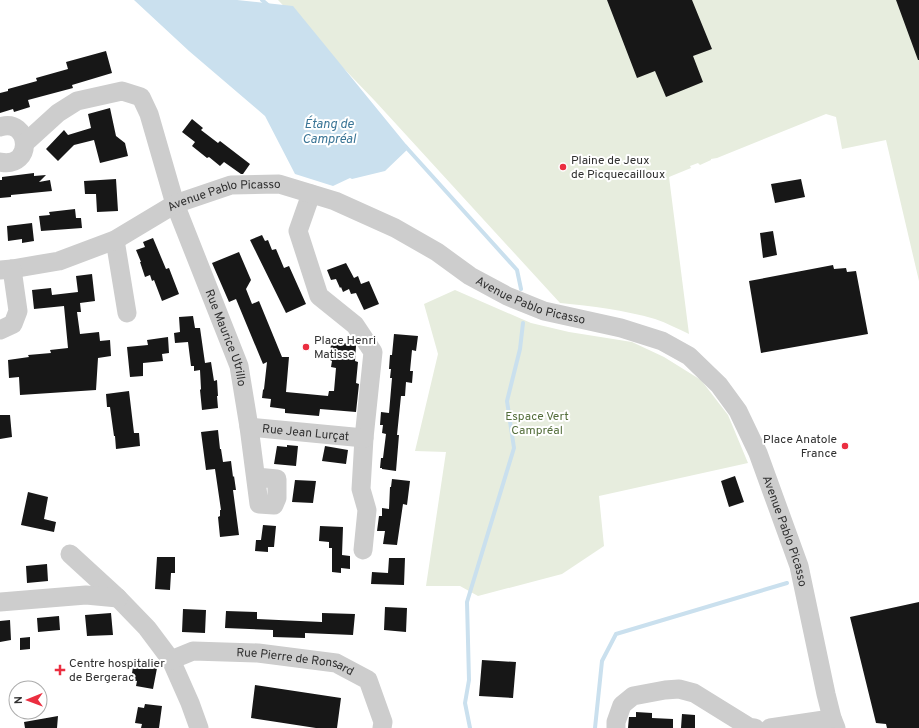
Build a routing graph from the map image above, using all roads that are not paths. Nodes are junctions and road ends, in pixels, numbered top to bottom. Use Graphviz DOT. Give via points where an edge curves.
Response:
graph roads {
  1 [pos="0,127"];
  2 [pos="25,143"];
  3 [pos="0,162"];
  4 [pos="311,194"];
  5 [pos="175,204"];
  6 [pos="115,240"];
  7 [pos="6,270"];
  8 [pos="128,313"];
  9 [pos="0,330"];
  10 [pos="249,427"];
  11 [pos="364,438"];
  12 [pos="256,477"];
  13 [pos="363,550"];
  14 [pos="70,554"];
  15 [pos="118,598"];
  16 [pos="0,602"];
  17 [pos="171,660"];
  18 [pos="834,723"];
  19 [pos="199,728"];
  20 [pos="382,728"];
  21 [pos="616,728"];
  22 [pos="755,728"];
  23 [pos="770,728"];
  1 -- 2 [label="street" via="15,128"];
  2 -- 3 [label="street" via="18,160"];
  2 -- 5 [label="street, Rue Maurice Utrillo" via="58,113 77,100 122,90 141,97 149,114"];
  4 -- 5 [label="street, Avenue Pablo Picasso" via="279,184 230,185"];
  4 -- 11 [label="street" via="298,231 319,296 355,325 373,352"];
  4 -- 18 [label="street, Avenue Pablo Picasso" via="335,201 394,228 507,296 544,311 621,328 662,341 688,356 719,385 738,411 758,453 799,566"];
  5 -- 6 [label="street, Avenue Pablo Picasso"];
  5 -- 10 [label="street, Rue Maurice Utrillo" via="239,366"];
  6 -- 7 [label="street, Avenue Pablo Picasso" via="60,261"];
  6 -- 8 [label="street"];
  7 -- 9 [label="street" via="18,310 13,324"];
  10 -- 11 [label="street, Rue Jean Lurçat"];
  10 -- 12 [label="street, Rue Maurice Utrillo"];
  11 -- 13 [label="street" via="361,489 367,510"];
  14 -- 15 [label="street"];
  15 -- 16 [label="street" via="86,595"];
  15 -- 17 [label="street" via="147,628"];
  17 -- 19 [label="street"];
  17 -- 20 [label="street, Rue Pierre de Ronsard" via="193,651 258,653 336,662 368,680 383,722"];
  18 -- 23 [label="street" via="824,720"];
  21 -- 22 [label="street" via="622,705 633,696 679,689 694,693 749,727"];
}
